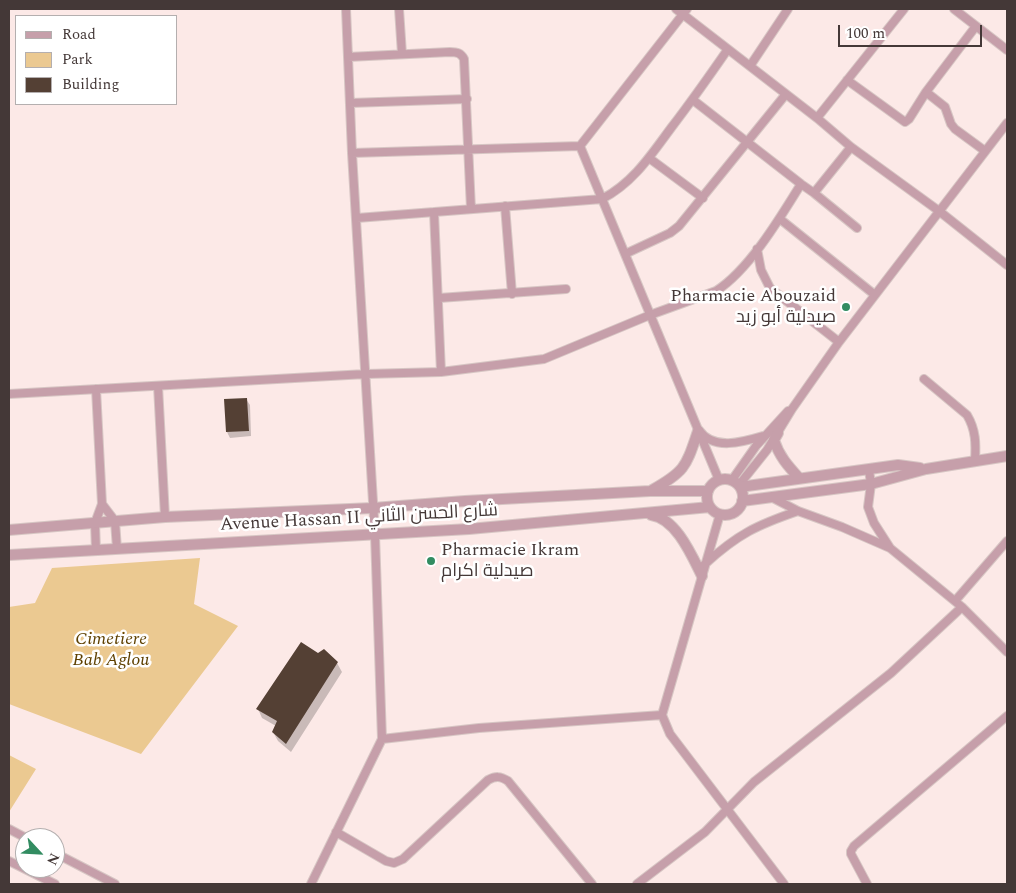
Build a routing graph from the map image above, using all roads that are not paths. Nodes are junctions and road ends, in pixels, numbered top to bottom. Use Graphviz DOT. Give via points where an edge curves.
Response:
graph roads {
  1 [pos="346,9"];
  2 [pos="399,9"];
  3 [pos="904,9"];
  4 [pos="954,9"];
  5 [pos="682,10"];
  6 [pos="784,10"];
  7 [pos="976,26"];
  8 [pos="728,49"];
  9 [pos="1007,50"];
  10 [pos="402,54"];
  11 [pos="348,57"];
  12 [pos="750,66"];
  13 [pos="847,80"];
  14 [pos="926,92"];
  15 [pos="786,94"];
  16 [pos="467,99"];
  17 [pos="692,100"];
  18 [pos="350,104"];
  19 [pos="817,118"];
  20 [pos="1007,123"];
  21 [pos="747,142"];
  22 [pos="580,146"];
  23 [pos="851,147"];
  24 [pos="469,149"];
  25 [pos="985,152"];
  26 [pos="352,153"];
  27 [pos="649,158"];
  28 [pos="801,184"];
  29 [pos="814,192"];
  30 [pos="703,198"];
  31 [pos="602,199"];
  32 [pos="505,206"];
  33 [pos="471,209"];
  34 [pos="939,211"];
  35 [pos="434,212"];
  36 [pos="357,218"];
  37 [pos="780,219"];
  38 [pos="857,228"];
  39 [pos="757,249"];
  40 [pos="625,254"];
  41 [pos="1007,265"];
  42 [pos="566,289"];
  43 [pos="512,294"];
  44 [pos="876,295"];
  45 [pos="439,298"];
  46 [pos="650,315"];
  47 [pos="839,342"];
  48 [pos="441,372"];
  49 [pos="366,374"];
  50 [pos="924,379"];
  51 [pos="158,386"];
  52 [pos="96,389"];
  53 [pos="9,394"];
  54 [pos="792,408"];
  55 [pos="697,428"];
  56 [pos="778,434"];
  57 [pos="765,436"];
  58 [pos="1007,456"];
  59 [pos="975,461"];
  60 [pos="926,469"];
  61 [pos="869,470"];
  62 [pos="799,478"];
  63 [pos="719,480"];
  64 [pos="737,484"];
  65 [pos="871,484"];
  66 [pos="708,491"];
  67 [pos="650,492"];
  68 [pos="773,498"];
  69 [pos="742,501"];
  70 [pos="102,504"];
  71 [pos="710,507"];
  72 [pos="373,508"];
  73 [pos="798,511"];
  74 [pos="645,514"];
  75 [pos="720,514"];
  76 [pos="165,517"];
  77 [pos="115,521"];
  78 [pos="95,523"];
  79 [pos="9,530"];
  80 [pos="375,535"];
  81 [pos="1007,541"];
  82 [pos="890,548"];
  83 [pos="117,549"];
  84 [pos="96,551"];
  85 [pos="9,555"];
  86 [pos="705,564"];
  87 [pos="702,576"];
  88 [pos="955,601"];
  89 [pos="962,607"];
  90 [pos="1007,652"];
  91 [pos="662,715"];
  92 [pos="1007,716"];
  93 [pos="382,739"];
  94 [pos="726,810"];
  95 [pos="336,832"];
  96 [pos="65,858"];
  97 [pos="9,861"];
  98 [pos="55,884"];
  99 [pos="115,884"];
  100 [pos="311,884"];
  101 [pos="592,884"];
  102 [pos="637,884"];
  103 [pos="784,884"];
  104 [pos="867,884"];
  1 -- 11 [label="street"];
  2 -- 10 [label="street"];
  3 -- 13 [label="street"];
  4 -- 7 [label="street"];
  5 -- 8 [label="street"];
  5 -- 22 [label="street"];
  6 -- 12 [label="street"];
  7 -- 9 [label="street"];
  7 -- 14 [label="street"];
  8 -- 12 [label="street"];
  8 -- 17 [label="street"];
  10 -- 11 [label="street"];
  10 -- 16 [label="street" via="459,53 464,59"];
  11 -- 18 [label="street"];
  12 -- 15 [label="street"];
  13 -- 14 [label="street" via="905,122"];
  13 -- 19 [label="street"];
  14 -- 25 [label="street" via="945,107 955,129"];
  15 -- 19 [label="street"];
  15 -- 21 [label="street"];
  16 -- 18 [label="street"];
  16 -- 24 [label="street"];
  17 -- 21 [label="street"];
  17 -- 27 [label="street"];
  18 -- 26 [label="street"];
  19 -- 23 [label="street"];
  20 -- 25 [label="street"];
  21 -- 28 [label="street"];
  21 -- 30 [label="street"];
  22 -- 24 [label="street"];
  22 -- 31 [label="street"];
  23 -- 29 [label="street"];
  23 -- 34 [label="street"];
  24 -- 26 [label="street"];
  24 -- 33 [label="street"];
  25 -- 34 [label="street"];
  26 -- 36 [label="street"];
  27 -- 30 [label="street"];
  27 -- 31 [label="street" via="624,185"];
  28 -- 29 [label="street"];
  28 -- 37 [label="street"];
  29 -- 38 [label="street"];
  30 -- 40 [label="street" via="670,233"];
  31 -- 32 [label="street"];
  31 -- 40 [label="street"];
  32 -- 33 [label="street"];
  32 -- 43 [label="street"];
  33 -- 35 [label="street"];
  34 -- 41 [label="street"];
  34 -- 44 [label="street"];
  35 -- 36 [label="street"];
  35 -- 45 [label="street"];
  36 -- 49 [label="street"];
  37 -- 39 [label="street"];
  37 -- 44 [label="street"];
  39 -- 46 [label="street" via="735,276 716,291"];
  39 -- 47 [label="street" via="761,270 770,288"];
  40 -- 46 [label="street"];
  42 -- 43 [label="street"];
  43 -- 45 [label="street"];
  44 -- 47 [label="street"];
  45 -- 48 [label="street"];
  46 -- 48 [label="street" via="544,359"];
  46 -- 55 [label="street"];
  47 -- 54 [label="street"];
  48 -- 49 [label="street"];
  49 -- 51 [label="street"];
  49 -- 72 [label="street"];
  50 -- 59 [label="street" via="967,415 976,439"];
  51 -- 52 [label="street"];
  51 -- 76 [label="street"];
  52 -- 53 [label="street"];
  52 -- 70 [label="street"];
  54 -- 56 [label="street"];
  54 -- 57 [label="street"];
  55 -- 57 [label="street" via="716,442 725,444"];
  55 -- 63 [label="street"];
  55 -- 67 [label="street" via="686,464 671,480"];
  56 -- 62 [label="street" via="774,440 777,449"];
  56 -- 64 [label="street" via="756,465"];
  57 -- 64 [label="street"];
  58 -- 59 [label="street"];
  59 -- 60 [label="street"];
  60 -- 61 [label="street" via="898,465"];
  60 -- 65 [label="street"];
  61 -- 62 [label="street"];
  61 -- 65 [label="street"];
  62 -- 64 [label="street"];
  63 -- 64 [label="street"];
  63 -- 66 [label="street"];
  64 -- 69 [label="street"];
  65 -- 68 [label="street"];
  65 -- 82 [label="street" via="868,507"];
  66 -- 67 [label="street, Avenue Hassan II شارع الحسن الثاني"];
  66 -- 71 [label="street"];
  67 -- 72 [label="street, Avenue Hassan II شارع الحسن الثاني"];
  68 -- 69 [label="street"];
  68 -- 73 [label="street"];
  69 -- 75 [label="street" via="732,514"];
  70 -- 77 [label="street"];
  70 -- 78 [label="street"];
  71 -- 74 [label="street, Avenue Hassan II شارع الحسن الثاني"];
  71 -- 75 [label="street"];
  72 -- 76 [label="street, Avenue Hassan II شارع الحسن الثاني"];
  72 -- 80 [label="street"];
  73 -- 82 [label="street"];
  73 -- 86 [label="street" via="750,529"];
  74 -- 80 [label="street, Avenue Hassan II شارع الحسن الثاني"];
  74 -- 87 [label="street" via="657,516 674,529"];
  75 -- 86 [label="street"];
  76 -- 77 [label="street, Avenue Hassan II شارع الحسن الثاني"];
  77 -- 78 [label="street, Avenue Hassan II شارع الحسن الثاني"];
  77 -- 83 [label="street"];
  78 -- 79 [label="street, Avenue Hassan II شارع الحسن الثاني"];
  78 -- 84 [label="street"];
  80 -- 83 [label="street, Avenue Hassan II شارع الحسن الثاني"];
  80 -- 93 [label="street"];
  81 -- 88 [label="street"];
  82 -- 88 [label="street"];
  83 -- 84 [label="street, Avenue Hassan II شارع الحسن الثاني"];
  84 -- 85 [label="street, Avenue Hassan II شارع الحسن الثاني"];
  86 -- 87 [label="street"];
  87 -- 91 [label="street"];
  88 -- 89 [label="street"];
  89 -- 90 [label="street"];
  89 -- 94 [label="street" via="891,673 754,782"];
  91 -- 93 [label="street" via="479,728"];
  91 -- 94 [label="street" via="670,734"];
  92 -- 104 [label="street" via="854,846 851,854"];
  93 -- 95 [label="street"];
  94 -- 102 [label="street" via="704,832"];
  94 -- 103 [label="street"];
  95 -- 100 [label="street"];
  95 -- 101 [label="street" via="394,863 403,859 488,780 494,776 501,777 508,781"];
  96 -- 99 [label="street"];
  97 -- 98 [label="street"];
}
